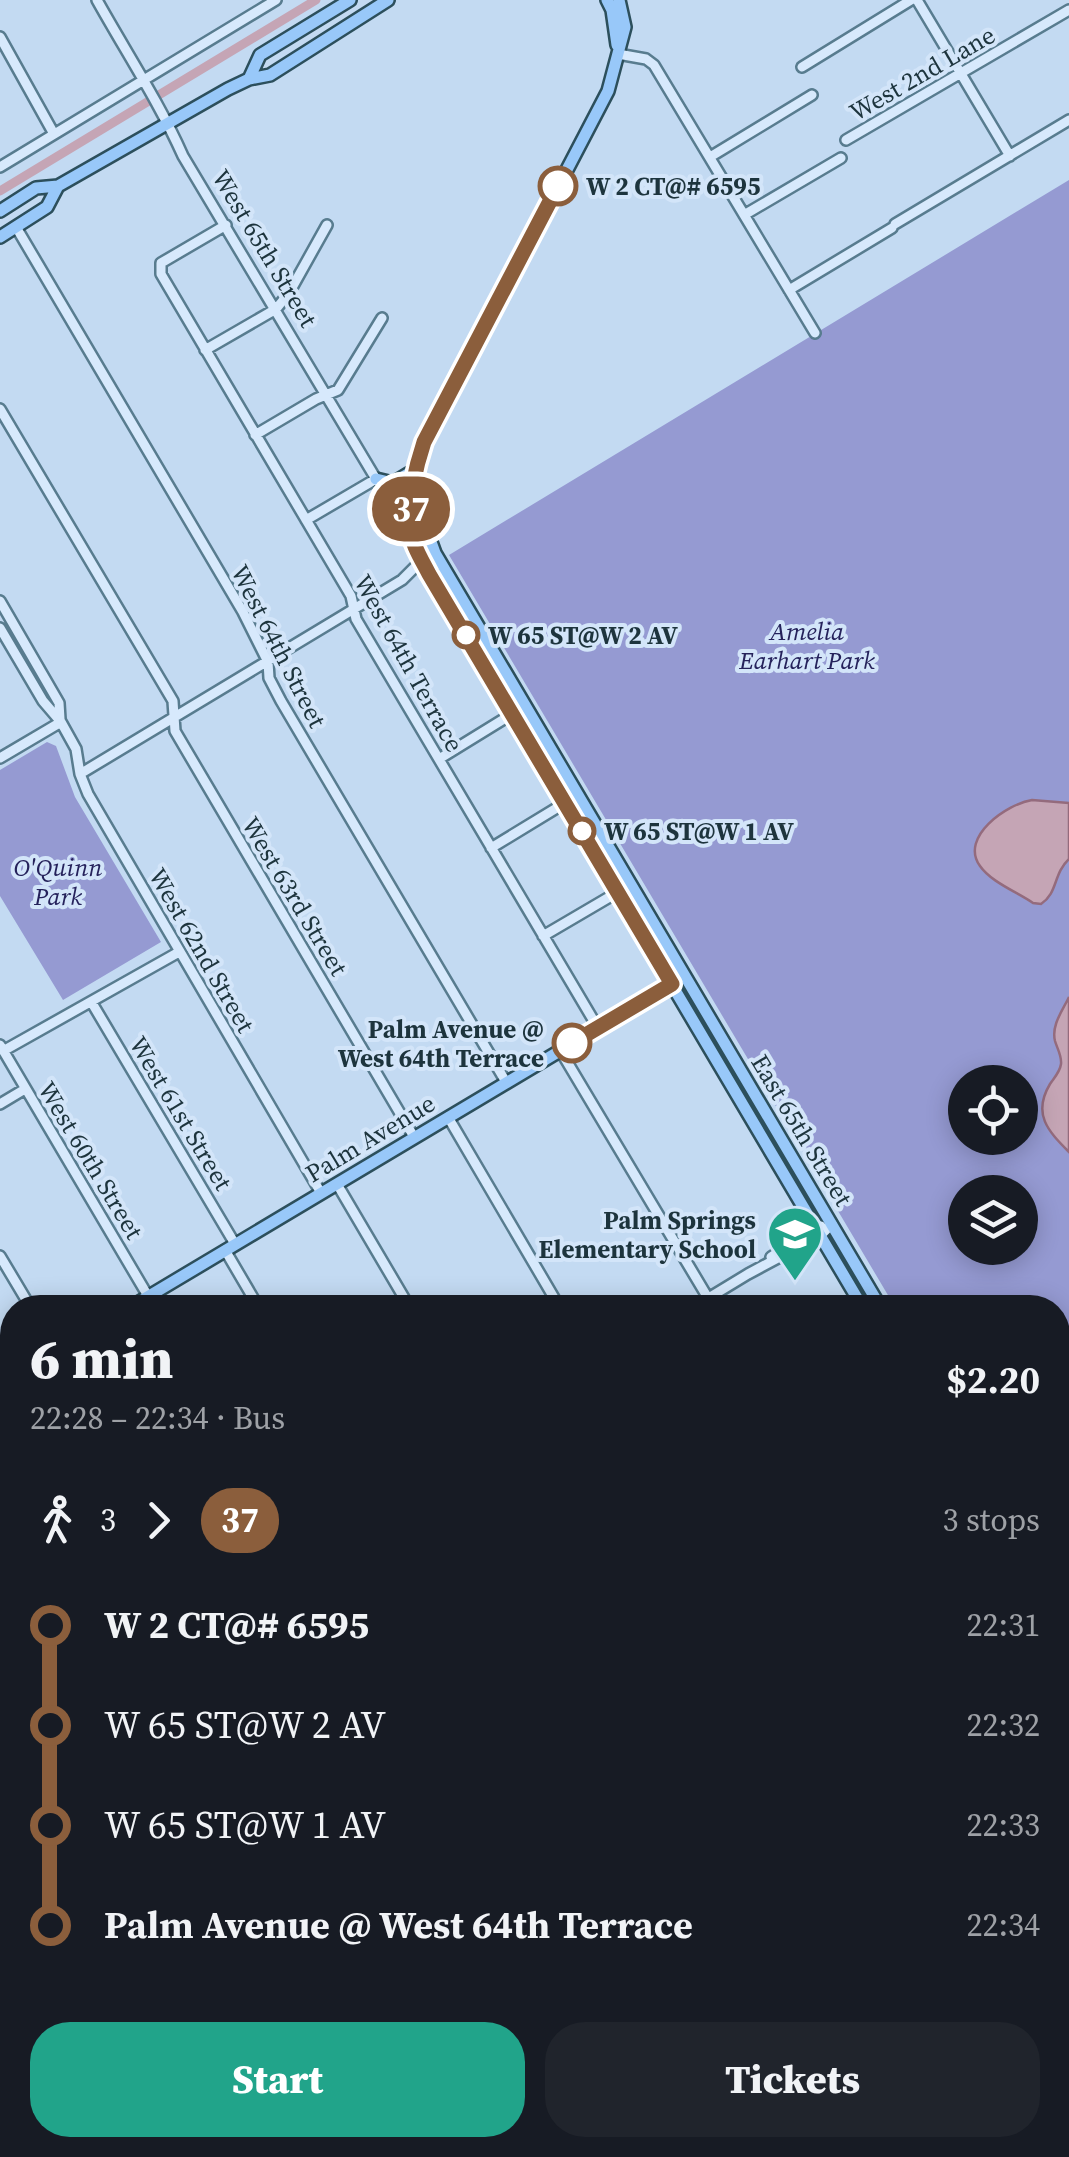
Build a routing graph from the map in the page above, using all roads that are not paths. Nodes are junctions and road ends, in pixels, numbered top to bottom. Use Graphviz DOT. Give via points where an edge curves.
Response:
graph roads {
  1 [pos="97,0"];
  2 [pos="276,0"];
  3 [pos="350,0"];
  4 [pos="388,0"];
  5 [pos="607,0"];
  6 [pos="619,0"];
  7 [pos="914,0"];
  8 [pos="1069,10"];
  9 [pos="0,38"];
  10 [pos="618,54"];
  11 [pos="802,67"];
  12 [pos="960,73"];
  13 [pos="249,79"];
  14 [pos="142,80"];
  15 [pos="812,95"];
  16 [pos="1069,120"];
  17 [pos="168,123"];
  18 [pos="54,134"];
  19 [pos="846,140"];
  20 [pos="1010,156"];
  21 [pos="710,157"];
  22 [pos="840,158"];
  23 [pos="0,167"];
  24 [pos="58,186"];
  25 [pos="0,211"];
  26 [pos="744,215"];
  27 [pos="327,224"];
  28 [pos="226,225"];
  29 [pos="16,227"];
  30 [pos="0,236"];
  31 [pos="789,290"];
  32 [pos="276,310"];
  33 [pos="382,318"];
  34 [pos="814,333"];
  35 [pos="206,350"];
  36 [pos="326,395"];
  37 [pos="0,409"];
  38 [pos="255,434"];
  39 [pos="416,469"];
  40 [pos="376,479"];
  41 [pos="412,502"];
  42 [pos="306,520"];
  43 [pos="422,560"];
  44 [pos="429,574"];
  45 [pos="402,580"];
  46 [pos="0,601"];
  47 [pos="354,608"];
  48 [pos="0,628"];
  49 [pos="268,662"];
  50 [pos="526,706"];
  51 [pos="513,713"];
  52 [pos="174,718"];
  53 [pos="61,722"];
  54 [pos="0,758"];
  55 [pos="439,759"];
  56 [pos="80,774"];
  57 [pos="578,795"];
  58 [pos="565,802"];
  59 [pos="491,848"];
  60 [pos="618,892"];
  61 [pos="544,936"];
  62 [pos="178,952"];
  63 [pos="685,976"];
  64 [pos="672,984"];
  65 [pos="92,1003"];
  66 [pos="598,1028"];
  67 [pos="2,1048"];
  68 [pos="560,1050"];
  69 [pos="506,1082"];
  70 [pos="25,1089"];
  71 [pos="0,1104"];
  72 [pos="448,1118"];
  73 [pos="414,1137"];
  74 [pos="336,1184"];
  75 [pos="321,1193"];
  76 [pos="832,1224"];
  77 [pos="818,1232"];
  78 [pos="230,1247"];
  79 [pos="0,1256"];
  80 [pos="23,1295"];
  81 [pos="147,1295"];
  82 [pos="150,1295"];
  83 [pos="254,1295"];
  84 [pos="402,1295"];
  85 [pos="552,1295"];
  86 [pos="706,1295"];
  87 [pos="713,1295"];
  88 [pos="856,1295"];
  89 [pos="873,1295"];
  1 -- 14 [label="street, West 65th Street"];
  2 -- 14 [label="street"];
  3 -- 13 [label="main road" via="260,55"];
  4 -- 13 [label="main road" via="270,75"];
  5 -- 10 [label="main road"];
  6 -- 10 [label="main road" via="624,27"];
  7 -- 11 [label="street"];
  7 -- 12 [label="street"];
  8 -- 12 [label="street, West 2nd Lane"];
  9 -- 18 [label="street"];
  10 -- 21 [label="street" via="654,65"];
  10 -- 39 [label="main road" via="608,91 424,442"];
  12 -- 19 [label="street, West 2nd Lane"];
  12 -- 20 [label="street"];
  13 -- 17 [label="main road"];
  14 -- 17 [label="street, West 65th Street"];
  14 -- 18 [label="street"];
  15 -- 21 [label="street"];
  16 -- 20 [label="street"];
  17 -- 24 [label="main road"];
  17 -- 28 [label="street, West 65th Street"];
  18 -- 23 [label="street"];
  20 -- 31 [label="street"];
  21 -- 26 [label="street"];
  22 -- 26 [label="street"];
  24 -- 25 [label="main road" via="36,188"];
  24 -- 29 [label="main road" via="47,206"];
  26 -- 31 [label="street"];
  27 -- 32 [label="street"];
  28 -- 32 [label="street, West 65th Street"];
  28 -- 35 [label="street, West 64th Terrace" via="161,264"];
  29 -- 30 [label="main road"];
  29 -- 49 [label="street, West 64th Street"];
  31 -- 34 [label="street"];
  32 -- 35 [label="street"];
  32 -- 36 [label="street, West 65th Street"];
  33 -- 36 [label="street" via="344,383"];
  35 -- 38 [label="street, West 64th Terrace"];
  36 -- 38 [label="street"];
  36 -- 40 [label="street, West 65th Street"];
  37 -- 52 [label="street" via="174,701"];
  38 -- 42 [label="street, West 64th Terrace"];
  39 -- 40 [label="main road" via="393,483"];
  39 -- 41 [label="main road"];
  40 -- 41 [label="street, West 65th Street"];
  40 -- 42 [label="street"];
  41 -- 43 [label="main road" via="410,527"];
  41 -- 50 [label="main road"];
  42 -- 47 [label="street, West 64th Terrace"];
  43 -- 44 [label="main road"];
  43 -- 45 [label="street"];
  44 -- 45 [label="street"];
  44 -- 51 [label="main road"];
  45 -- 47 [label="street"];
  46 -- 53 [label="street, West 62nd Street" via="59,703"];
  47 -- 49 [label="street"];
  47 -- 55 [label="street, West 64th Terrace"];
  48 -- 53 [label="street, West 62nd Street"];
  49 -- 52 [label="street"];
  49 -- 69 [label="street, West 64th Street" via="268,678 281,701"];
  50 -- 51 [label="street"];
  50 -- 57 [label="main road"];
  51 -- 55 [label="street"];
  51 -- 58 [label="main road"];
  52 -- 56 [label="street"];
  52 -- 73 [label="street, West 63rd Street" via="175,731"];
  53 -- 54 [label="street"];
  53 -- 56 [label="street, West 62nd Street"];
  55 -- 59 [label="street, West 64th Terrace"];
  56 -- 62 [label="street, West 62nd Street"];
  57 -- 58 [label="street"];
  57 -- 63 [label="main road"];
  58 -- 59 [label="street"];
  58 -- 60 [label="main road"];
  59 -- 61 [label="street, West 64th Terrace"];
  60 -- 61 [label="street"];
  60 -- 64 [label="main road"];
  61 -- 66 [label="street, West 64th Terrace"];
  62 -- 65 [label="street"];
  62 -- 75 [label="street, West 62nd Street"];
  63 -- 64 [label="main road, Palm Avenue"];
  63 -- 76 [label="main road, East 65th Street"];
  64 -- 66 [label="main road, Palm Avenue"];
  64 -- 77 [label="main road, East 65th Street"];
  65 -- 67 [label="street"];
  65 -- 78 [label="street, West 61st Street"];
  66 -- 68 [label="main road, Palm Avenue"];
  67 -- 70 [label="street, West 60th Street"];
  68 -- 69 [label="main road, Palm Avenue"];
  68 -- 86 [label="street"];
  69 -- 72 [label="main road, Palm Avenue"];
  70 -- 71 [label="street"];
  70 -- 81 [label="street, West 60th Street"];
  72 -- 73 [label="main road, Palm Avenue"];
  72 -- 85 [label="street"];
  73 -- 74 [label="main road, Palm Avenue"];
  74 -- 75 [label="main road, Palm Avenue"];
  74 -- 84 [label="street"];
  75 -- 78 [label="main road, Palm Avenue"];
  76 -- 77 [label="street"];
  76 -- 89 [label="main road, East 65th Street"];
  77 -- 87 [label="street"];
  77 -- 88 [label="main road, East 65th Street"];
  78 -- 82 [label="main road, Palm Avenue"];
  78 -- 83 [label="street, West 61st Street"];
  79 -- 80 [label="street"];
}
